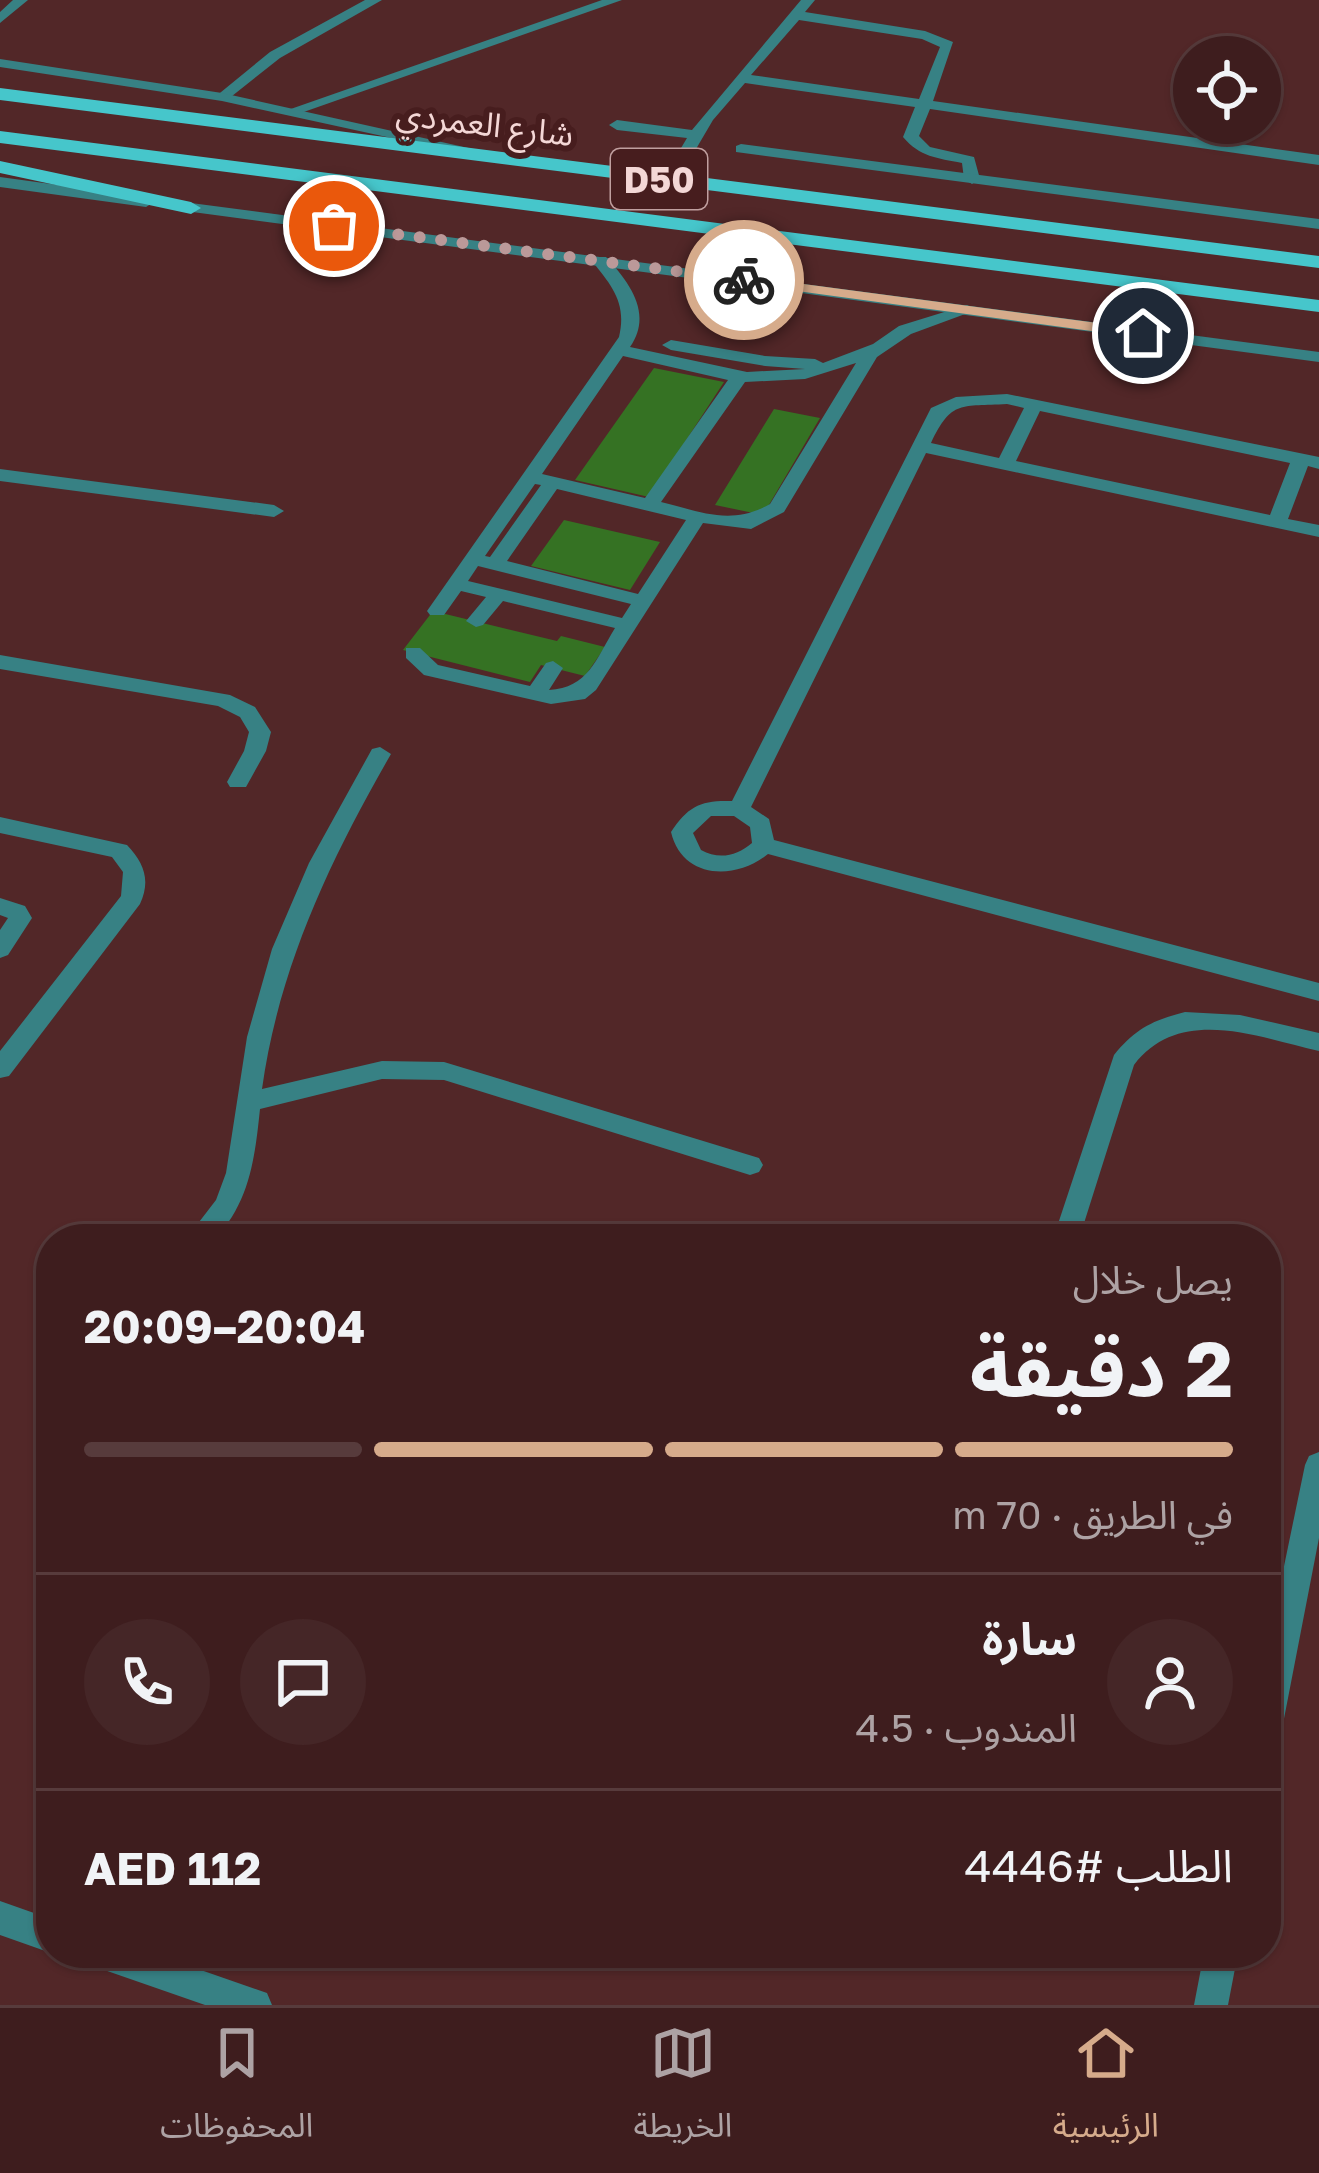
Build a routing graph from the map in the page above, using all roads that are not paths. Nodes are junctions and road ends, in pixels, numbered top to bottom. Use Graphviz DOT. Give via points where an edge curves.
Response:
graph roads {
  1 [pos="21,0"];
  2 [pos="375,0"];
  3 [pos="615,0"];
  4 [pos="808,0"];
  5 [pos="795,15"];
  6 [pos="0,19"];
  7 [pos="0,63"];
  8 [pos="740,78"];
  9 [pos="0,94"];
  10 [pos="222,97"];
  11 [pos="925,104"];
  12 [pos="292,111"];
  13 [pos="617,125"];
  14 [pos="695,135"];
  15 [pos="0,137"];
  16 [pos="741,149"];
  17 [pos="508,159"];
  18 [pos="1319,160"];
  19 [pos="0,167"];
  20 [pos="972,178"];
  21 [pos="670,180"];
  22 [pos="0,182"];
  23 [pos="191,208"];
  24 [pos="1319,224"];
  25 [pos="600,261"];
  26 [pos="1319,262"];
  27 [pos="1319,306"];
  28 [pos="967,310"];
  29 [pos="624,343"];
  30 [pos="880,345"];
  31 [pos="1319,357"];
  32 [pos="847,362"];
  33 [pos="740,376"];
  34 [pos="1034,405"];
  35 [pos="918,446"];
  36 [pos="1310,461"];
  37 [pos="1005,464"];
  38 [pos="0,475"];
  39 [pos="542,480"];
  40 [pos="650,505"];
  41 [pos="274,511"];
  42 [pos="698,516"];
  43 [pos="1277,522"];
  44 [pos="1319,531"];
  45 [pos="484,561"];
  46 [pos="456,584"];
  47 [pos="499,594"];
  48 [pos="643,601"];
  49 [pos="437,611"];
  50 [pos="587,616"];
  51 [pos="476,621"];
  52 [pos="627,626"];
  53 [pos="572,638"];
  54 [pos="413,653"];
  55 [pos="0,662"];
  56 [pos="553,668"];
  57 [pos="536,693"];
  58 [pos="380,754"];
  59 [pos="238,782"];
  60 [pos="739,809"];
  61 [pos="0,825"];
  62 [pos="764,845"];
  63 [pos="0,905"];
  64 [pos="0,949"];
  65 [pos="1319,992"];
  66 [pos="1319,1042"];
  67 [pos="0,1069"];
  68 [pos="248,1102"];
  69 [pos="750,1165"];
  70 [pos="210,1224"];
  71 [pos="1071,1224"];
  72 [pos="1319,1465"];
  73 [pos="1281,1654"];
  74 [pos="0,1918"];
  75 [pos="36,1931"];
  76 [pos="146,1968"];
  77 [pos="1218,1968"];
  78 [pos="255,2005"];
  79 [pos="1210,2005"];
  1 -- 6 [label="street"];
  2 -- 10 [label="street" via="275,55"];
  3 -- 12 [label="street"];
  4 -- 5 [label="street"];
  5 -- 8 [label="street"];
  5 -- 11 [label="street" via="944,42 950,50"];
  7 -- 10 [label="street"];
  8 -- 11 [label="street"];
  8 -- 14 [label="street"];
  9 -- 17 [label="main road, شارع العمردي / D50"];
  10 -- 12 [label="street"];
  11 -- 18 [label="street"];
  11 -- 20 [label="street" via="912,142 969,160"];
  12 -- 17 [label="street"];
  13 -- 14 [label="street"];
  14 -- 21 [label="street"];
  15 -- 27 [label="main road, شارع العمردي / D50"];
  16 -- 20 [label="street"];
  17 -- 21 [label="main road, شارع العمردي / D50"];
  19 -- 23 [label="main road"];
  20 -- 24 [label="street"];
  21 -- 26 [label="main road, شارع العمردي / D50"];
  22 -- 23 [label="street"];
  23 -- 25 [label="street"];
  25 -- 28 [label="street"];
  25 -- 29 [label="street" via="629,296"];
  28 -- 30 [label="street"];
  28 -- 31 [label="street"];
  29 -- 32 [label="street"];
  29 -- 33 [label="street"];
  29 -- 39 [label="street"];
  30 -- 32 [label="street"];
  30 -- 42 [label="street" via="772,514 738,524"];
  32 -- 33 [label="street" via="806,378"];
  33 -- 40 [label="street"];
  34 -- 35 [label="street" via="956,402 937,412"];
  34 -- 36 [label="street"];
  34 -- 37 [label="street"];
  35 -- 37 [label="street"];
  35 -- 60 [label="street"];
  36 -- 43 [label="street"];
  37 -- 43 [label="street"];
  38 -- 41 [label="street"];
  39 -- 40 [label="street"];
  39 -- 45 [label="street"];
  40 -- 42 [label="street"];
  42 -- 48 [label="street"];
  43 -- 44 [label="street"];
  45 -- 46 [label="street"];
  45 -- 48 [label="street"];
  46 -- 47 [label="street"];
  46 -- 49 [label="street"];
  47 -- 50 [label="street"];
  47 -- 51 [label="street"];
  48 -- 52 [label="street"];
  50 -- 52 [label="street"];
  50 -- 53 [label="street"];
  52 -- 57 [label="street" via="584,690 560,698"];
  54 -- 57 [label="street" via="424,667"];
  55 -- 59 [label="street" via="223,700 248,712 260,732"];
  56 -- 57 [label="street"];
  58 -- 68 [label="street" via="295,918 257,1038"];
  60 -- 62 [label="street" via="761,824"];
  60 -- 62 [label="street" via="696,813 682,832 689,852 730,864"];
  61 -- 67 [label="street" via="119,851 137,880"];
  62 -- 65 [label="street"];
  63 -- 64 [label="street" via="20,918"];
  66 -- 71 [label="street" via="1196,1020 1149,1030 1123,1062"];
  68 -- 69 [label="street" via="382,1070 444,1071"];
  68 -- 70 [label="street" via="236,1188"];
  72 -- 73 [label="street"];
  74 -- 75 [label="street"];
  76 -- 78 [label="street"];
  77 -- 79 [label="street"];
}
